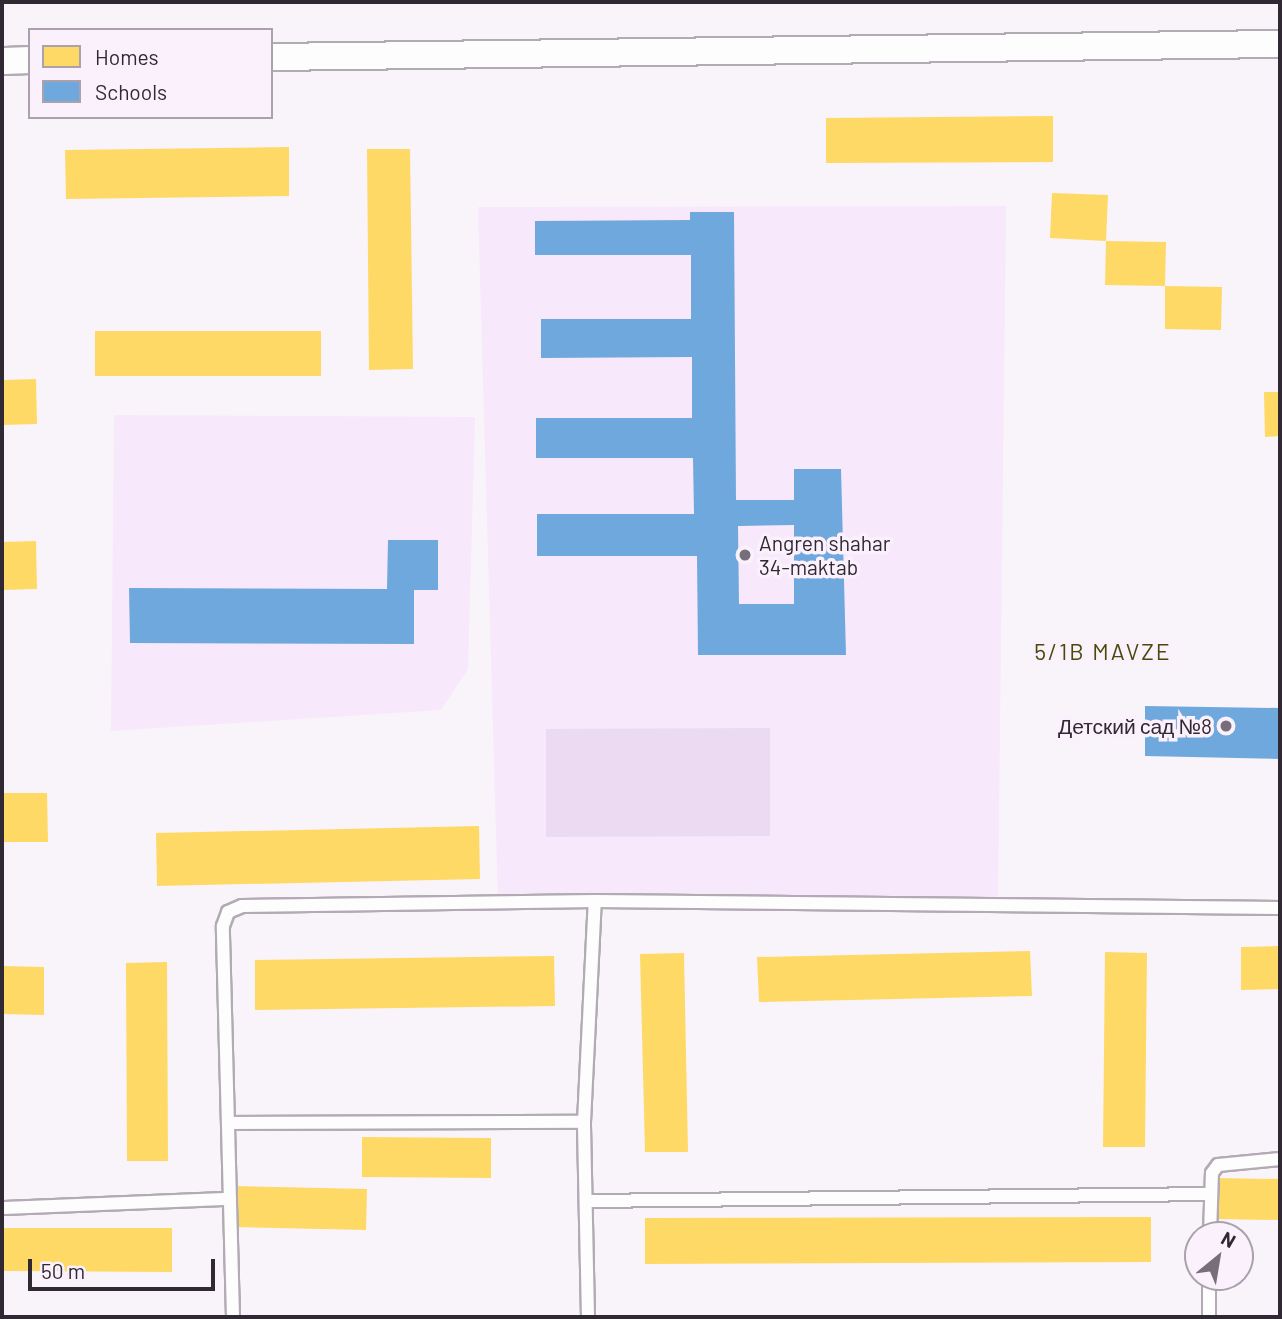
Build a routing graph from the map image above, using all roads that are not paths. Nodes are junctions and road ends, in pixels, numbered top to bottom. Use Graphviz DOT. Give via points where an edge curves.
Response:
graph roads {
  1 [pos="1280,44"];
  2 [pos="273,57"];
  3 [pos="28,60"];
  4 [pos="2,61"];
  5 [pos="595,901"];
  6 [pos="1280,908"];
  7 [pos="584,1122"];
  8 [pos="228,1123"];
  9 [pos="1280,1159"];
  10 [pos="1210,1194"];
  11 [pos="230,1199"];
  12 [pos="587,1201"];
  13 [pos="2,1208"];
  14 [pos="1210,1221"];
  15 [pos="1209,1291"];
  16 [pos="233,1317"];
  17 [pos="588,1317"];
  18 [pos="1209,1317"];
  1 -- 2 [label="street"];
  3 -- 4 [label="street"];
  5 -- 6 [label="lane"];
  5 -- 7 [label="lane"];
  5 -- 8 [label="lane" via="242,906 228,912 223,926"];
  7 -- 8 [label="lane"];
  7 -- 12 [label="lane"];
  8 -- 11 [label="lane"];
  9 -- 10 [label="lane" via="1218,1165 1212,1173"];
  10 -- 12 [label="lane"];
  10 -- 14 [label="lane"];
  11 -- 13 [label="lane"];
  11 -- 16 [label="lane"];
  12 -- 17 [label="lane"];
  15 -- 18 [label="lane"];
}
